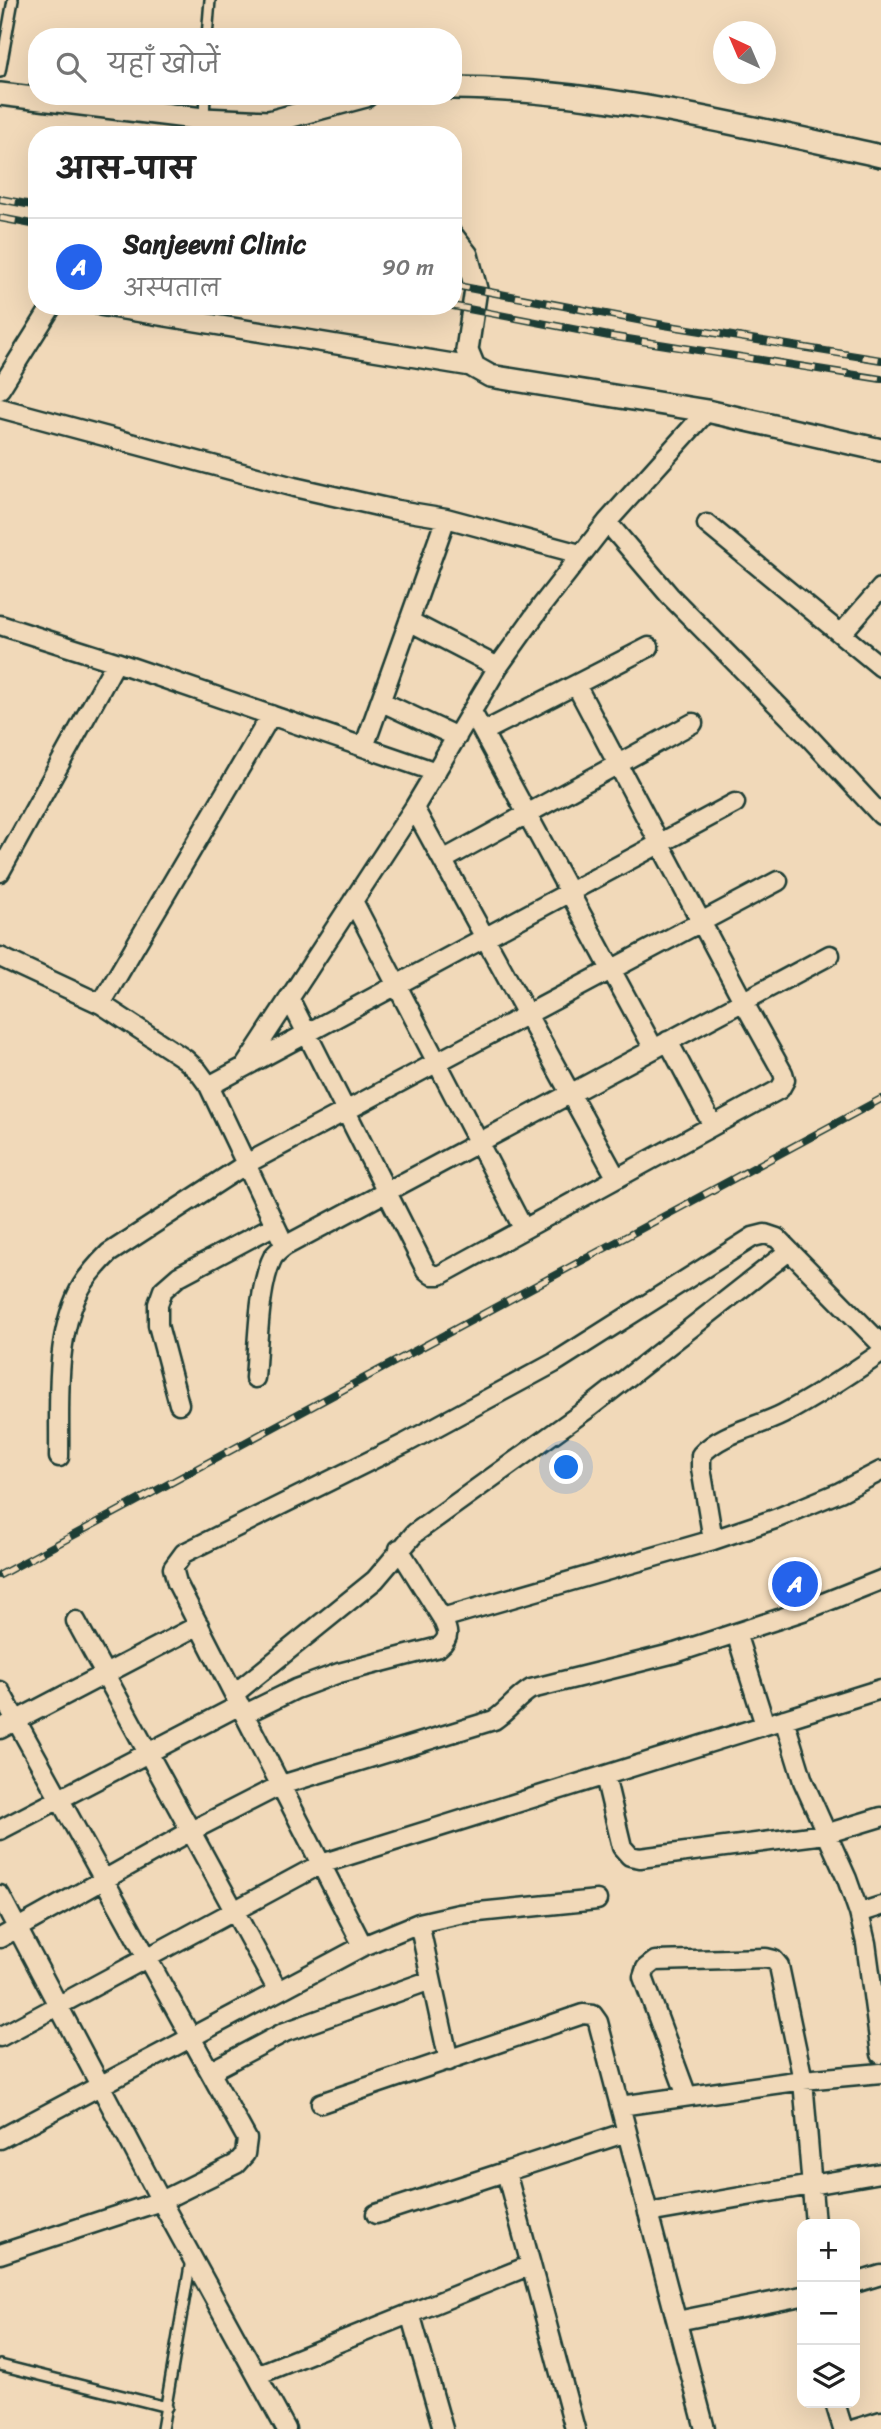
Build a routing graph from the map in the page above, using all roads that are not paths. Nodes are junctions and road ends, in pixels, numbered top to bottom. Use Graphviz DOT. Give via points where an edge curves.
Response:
graph roads {
  1 [pos="13,0"];
  2 [pos="210,0"];
  3 [pos="208,28"];
  4 [pos="0,72"];
  5 [pos="462,88"];
  6 [pos="0,94"];
  7 [pos="28,98"];
  8 [pos="86,105"];
  9 [pos="205,105"];
  10 [pos="332,105"];
  11 [pos="204,120"];
  12 [pos="269,122"];
  13 [pos="275,126"];
  14 [pos="881,156"];
  15 [pos="462,249"];
  16 [pos="46,315"];
  17 [pos="156,315"];
  18 [pos="474,368"];
  19 [pos="0,389"];
  20 [pos="0,408"];
  21 [pos="707,411"];
  22 [pos="881,450"];
  23 [pos="446,518"];
  24 [pos="607,522"];
  25 [pos="707,524"];
  26 [pos="580,554"];
  27 [pos="881,588"];
  28 [pos="409,621"];
  29 [pos="0,625"];
  30 [pos="841,634"];
  31 [pos="649,647"];
  32 [pos="116,662"];
  33 [pos="498,667"];
  34 [pos="881,667"];
  35 [pos="576,685"];
  36 [pos="380,701"];
  37 [pos="472,712"];
  38 [pos="271,715"];
  39 [pos="693,723"];
  40 [pos="483,732"];
  41 [pos="457,737"];
  42 [pos="364,747"];
  43 [pos="618,764"];
  44 [pos="436,772"];
  45 [pos="735,803"];
  46 [pos="414,808"];
  47 [pos="527,814"];
  48 [pos="881,815"];
  49 [pos="660,844"];
  50 [pos="443,860"];
  51 [pos="0,872"];
  52 [pos="778,881"];
  53 [pos="569,892"];
  54 [pos="353,901"];
  55 [pos="701,922"];
  56 [pos="485,937"];
  57 [pos="830,955"];
  58 [pos="0,957"];
  59 [pos="611,970"];
  60 [pos="397,985"];
  61 [pos="289,998"];
  62 [pos="743,1001"];
  63 [pos="101,1004"];
  64 [pos="527,1015"];
  65 [pos="307,1033"];
  66 [pos="661,1045"];
  67 [pos="437,1063"];
  68 [pos="245,1066"];
  69 [pos="209,1086"];
  70 [pos="570,1094"];
  71 [pos="346,1111"];
  72 [pos="712,1124"];
  73 [pos="479,1142"];
  74 [pos="246,1164"];
  75 [pos="616,1177"];
  76 [pos="387,1191"];
  77 [pos="275,1225"];
  78 [pos="523,1228"];
  79 [pos="285,1246"];
  80 [pos="789,1251"];
  81 [pos="881,1344"];
  82 [pos="881,1353"];
  83 [pos="255,1378"];
  84 [pos="179,1404"];
  85 [pos="59,1457"];
  86 [pos="881,1471"];
  87 [pos="713,1540"];
  88 [pos="400,1549"];
  89 [pos="881,1580"];
  90 [pos="442,1618"];
  91 [pos="76,1622"];
  92 [pos="199,1625"];
  93 [pos="736,1633"];
  94 [pos="105,1674"];
  95 [pos="881,1689"];
  96 [pos="0,1691"];
  97 [pos="240,1704"];
  98 [pos="784,1719"];
  99 [pos="8,1725"];
  100 [pos="765,1725"];
  101 [pos="148,1753"];
  102 [pos="605,1776"];
  103 [pos="281,1785"];
  104 [pos="59,1799"];
  105 [pos="881,1816"];
  106 [pos="0,1830"];
  107 [pos="191,1831"];
  108 [pos="825,1834"];
  109 [pos="321,1864"];
  110 [pos="104,1880"];
  111 [pos="0,1895"];
  112 [pos="597,1900"];
  113 [pos="881,1906"];
  114 [pos="234,1910"];
  115 [pos="859,1913"];
  116 [pos="419,1923"];
  117 [pos="17,1928"];
  118 [pos="0,1938"];
  119 [pos="874,1942"];
  120 [pos="363,1946"];
  121 [pos="146,1958"];
  122 [pos="431,1980"];
  123 [pos="278,1991"];
  124 [pos="58,2005"];
  125 [pos="0,2037"];
  126 [pos="190,2038"];
  127 [pos="881,2054"];
  128 [pos="449,2061"];
  129 [pos="211,2071"];
  130 [pos="881,2073"];
  131 [pos="803,2080"];
  132 [pos="101,2085"];
  133 [pos="687,2096"];
  134 [pos="321,2103"];
  135 [pos="620,2106"];
  136 [pos="627,2132"];
  137 [pos="0,2139"];
  138 [pos="506,2172"];
  139 [pos="881,2173"];
  140 [pos="813,2184"];
  141 [pos="161,2201"];
  142 [pos="648,2213"];
  143 [pos="376,2214"];
  144 [pos="815,2219"];
  145 [pos="0,2254"];
  146 [pos="192,2255"];
  147 [pos="531,2265"];
  148 [pos="881,2275"];
  149 [pos="858,2282"];
  150 [pos="797,2297"];
  151 [pos="410,2313"];
  152 [pos="677,2321"];
  153 [pos="0,2365"];
  154 [pos="257,2375"];
  155 [pos="167,2407"];
  156 [pos="837,2408"];
  157 [pos="881,2421"];
  158 [pos="162,2429"];
  159 [pos="286,2429"];
  160 [pos="443,2429"];
  161 [pos="575,2429"];
  162 [pos="705,2429"];
  163 [pos="843,2429"];
  164 [pos="855,2429"];
  1 -- 4 [label="lane"];
  2 -- 3 [label="lane"];
  5 -- 14 [label="street" via="508,89 665,109"];
  6 -- 7 [label="street"];
  8 -- 11 [label="street"];
  9 -- 11 [label="lane"];
  10 -- 12 [label="street"];
  11 -- 12 [label="street"];
  12 -- 13 [label="street"];
  15 -- 18 [label="street" via="475,289 467,350"];
  16 -- 19 [label="street"];
  17 -- 18 [label="street"];
  18 -- 21 [label="street" via="490,376"];
  20 -- 23 [label="street" via="293,487"];
  21 -- 22 [label="street"];
  21 -- 24 [label="street"];
  23 -- 26 [label="street"];
  23 -- 28 [label="street"];
  24 -- 26 [label="street"];
  24 -- 48 [label="street" via="670,596"];
  25 -- 30 [label="street"];
  26 -- 33 [label="street"];
  27 -- 30 [label="street"];
  28 -- 33 [label="street"];
  28 -- 36 [label="street"];
  29 -- 32 [label="street"];
  30 -- 34 [label="street"];
  31 -- 35 [label="street"];
  32 -- 38 [label="street"];
  32 -- 51 [label="street"];
  33 -- 37 [label="street"];
  35 -- 40 [label="street"];
  35 -- 43 [label="street"];
  36 -- 41 [label="street"];
  36 -- 42 [label="street"];
  37 -- 40 [label="street"];
  37 -- 41 [label="street"];
  38 -- 42 [label="street"];
  38 -- 63 [label="street"];
  39 -- 43 [label="street"];
  40 -- 47 [label="street"];
  41 -- 44 [label="street"];
  42 -- 44 [label="street"];
  43 -- 47 [label="street"];
  43 -- 49 [label="street"];
  44 -- 46 [label="street"];
  45 -- 49 [label="street"];
  46 -- 50 [label="street"];
  46 -- 54 [label="street"];
  47 -- 50 [label="street"];
  47 -- 53 [label="street"];
  49 -- 53 [label="street"];
  49 -- 55 [label="street"];
  50 -- 56 [label="street"];
  52 -- 55 [label="street"];
  53 -- 56 [label="street"];
  53 -- 59 [label="street"];
  54 -- 60 [label="street"];
  54 -- 61 [label="street"];
  55 -- 59 [label="street"];
  55 -- 62 [label="street"];
  56 -- 60 [label="street"];
  56 -- 64 [label="street"];
  57 -- 62 [label="street"];
  58 -- 63 [label="street"];
  59 -- 64 [label="street"];
  59 -- 66 [label="street"];
  60 -- 65 [label="street"];
  60 -- 67 [label="street"];
  61 -- 65 [label="street"];
  61 -- 68 [label="street"];
  62 -- 66 [label="street"];
  62 -- 72 [label="street" via="785,1080 780,1089"];
  63 -- 69 [label="street" via="185,1059"];
  64 -- 67 [label="street"];
  64 -- 70 [label="street"];
  65 -- 68 [label="street"];
  65 -- 71 [label="street"];
  66 -- 70 [label="street"];
  66 -- 72 [label="street"];
  67 -- 71 [label="street"];
  67 -- 73 [label="street"];
  68 -- 69 [label="street"];
  69 -- 74 [label="street"];
  70 -- 73 [label="street"];
  70 -- 75 [label="street"];
  71 -- 74 [label="street"];
  71 -- 76 [label="street"];
  72 -- 75 [label="street"];
  73 -- 76 [label="street"];
  73 -- 78 [label="street"];
  74 -- 77 [label="street"];
  74 -- 85 [label="street" via="109,1253 91,1271 66,1329"];
  75 -- 78 [label="street"];
  76 -- 78 [label="street" via="432,1275 440,1275"];
  76 -- 79 [label="street"];
  77 -- 79 [label="street"];
  77 -- 84 [label="street" via="179,1276 163,1290 158,1325"];
  79 -- 83 [label="street" via="274,1255 269,1270"];
  80 -- 81 [label="street"];
  80 -- 88 [label="street" via="590,1407 415,1533"];
  80 -- 92 [label="street" via="777,1238 753,1237 554,1363 406,1443 184,1553 173,1568"];
  82 -- 87 [label="street" via="829,1388 781,1415 712,1444 701,1455"];
  86 -- 87 [label="street" via="775,1519"];
  87 -- 90 [label="street"];
  88 -- 90 [label="street"];
  88 -- 97 [label="street" via="375,1580"];
  89 -- 93 [label="street"];
  90 -- 97 [label="street" via="449,1632 439,1647"];
  91 -- 94 [label="street"];
  92 -- 94 [label="street"];
  92 -- 97 [label="street"];
  93 -- 100 [label="street"];
  93 -- 103 [label="street" via="531,1689 494,1720"];
  94 -- 99 [label="street"];
  94 -- 101 [label="street"];
  95 -- 98 [label="street"];
  96 -- 99 [label="street"];
  97 -- 101 [label="street"];
  97 -- 103 [label="street"];
  98 -- 100 [label="street"];
  98 -- 108 [label="street"];
  99 -- 104 [label="street"];
  100 -- 102 [label="street"];
  101 -- 104 [label="street"];
  101 -- 107 [label="street"];
  102 -- 108 [label="street" via="622,1847 629,1856"];
  102 -- 109 [label="street"];
  103 -- 107 [label="street"];
  103 -- 109 [label="street"];
  104 -- 106 [label="street"];
  104 -- 110 [label="street"];
  105 -- 108 [label="street"];
  107 -- 110 [label="street"];
  107 -- 114 [label="street"];
  108 -- 115 [label="street"];
  109 -- 114 [label="street"];
  109 -- 120 [label="street"];
  110 -- 117 [label="street"];
  110 -- 121 [label="street"];
  111 -- 117 [label="street"];
  112 -- 116 [label="street" via="459,1914"];
  113 -- 115 [label="street"];
  114 -- 121 [label="street"];
  114 -- 123 [label="street"];
  115 -- 119 [label="street"];
  116 -- 120 [label="street"];
  116 -- 122 [label="street"];
  117 -- 118 [label="street"];
  117 -- 124 [label="street"];
  119 -- 127 [label="street"];
  120 -- 123 [label="street"];
  121 -- 124 [label="street"];
  121 -- 126 [label="street"];
  122 -- 128 [label="street"];
  122 -- 129 [label="street" via="285,2032"];
  123 -- 126 [label="street"];
  124 -- 125 [label="street"];
  124 -- 132 [label="street"];
  126 -- 129 [label="street"];
  126 -- 132 [label="street"];
  128 -- 134 [label="street"];
  128 -- 135 [label="street" via="583,2014 593,2015"];
  129 -- 141 [label="street" via="247,2139 245,2154 236,2164"];
  130 -- 131 [label="street"];
  131 -- 133 [label="street"];
  131 -- 133 [label="street" via="774,1960 655,1961 643,1977"];
  131 -- 140 [label="street"];
  132 -- 137 [label="street"];
  132 -- 141 [label="street"];
  133 -- 135 [label="street"];
  135 -- 136 [label="street"];
  136 -- 138 [label="street"];
  136 -- 142 [label="street"];
  138 -- 143 [label="street"];
  138 -- 147 [label="street"];
  139 -- 140 [label="street"];
  140 -- 142 [label="street"];
  140 -- 144 [label="street"];
  141 -- 145 [label="street"];
  141 -- 146 [label="street"];
  142 -- 152 [label="street"];
  146 -- 154 [label="street"];
  146 -- 155 [label="lane"];
  147 -- 151 [label="street"];
  147 -- 161 [label="street"];
  148 -- 149 [label="street"];
  150 -- 152 [label="street"];
  151 -- 154 [label="street"];
  151 -- 160 [label="street"];
  152 -- 162 [label="street"];
  153 -- 155 [label="lane"];
  154 -- 159 [label="street"];
  155 -- 158 [label="lane"];
  156 -- 163 [label="street"];
  157 -- 164 [label="street"];
}
